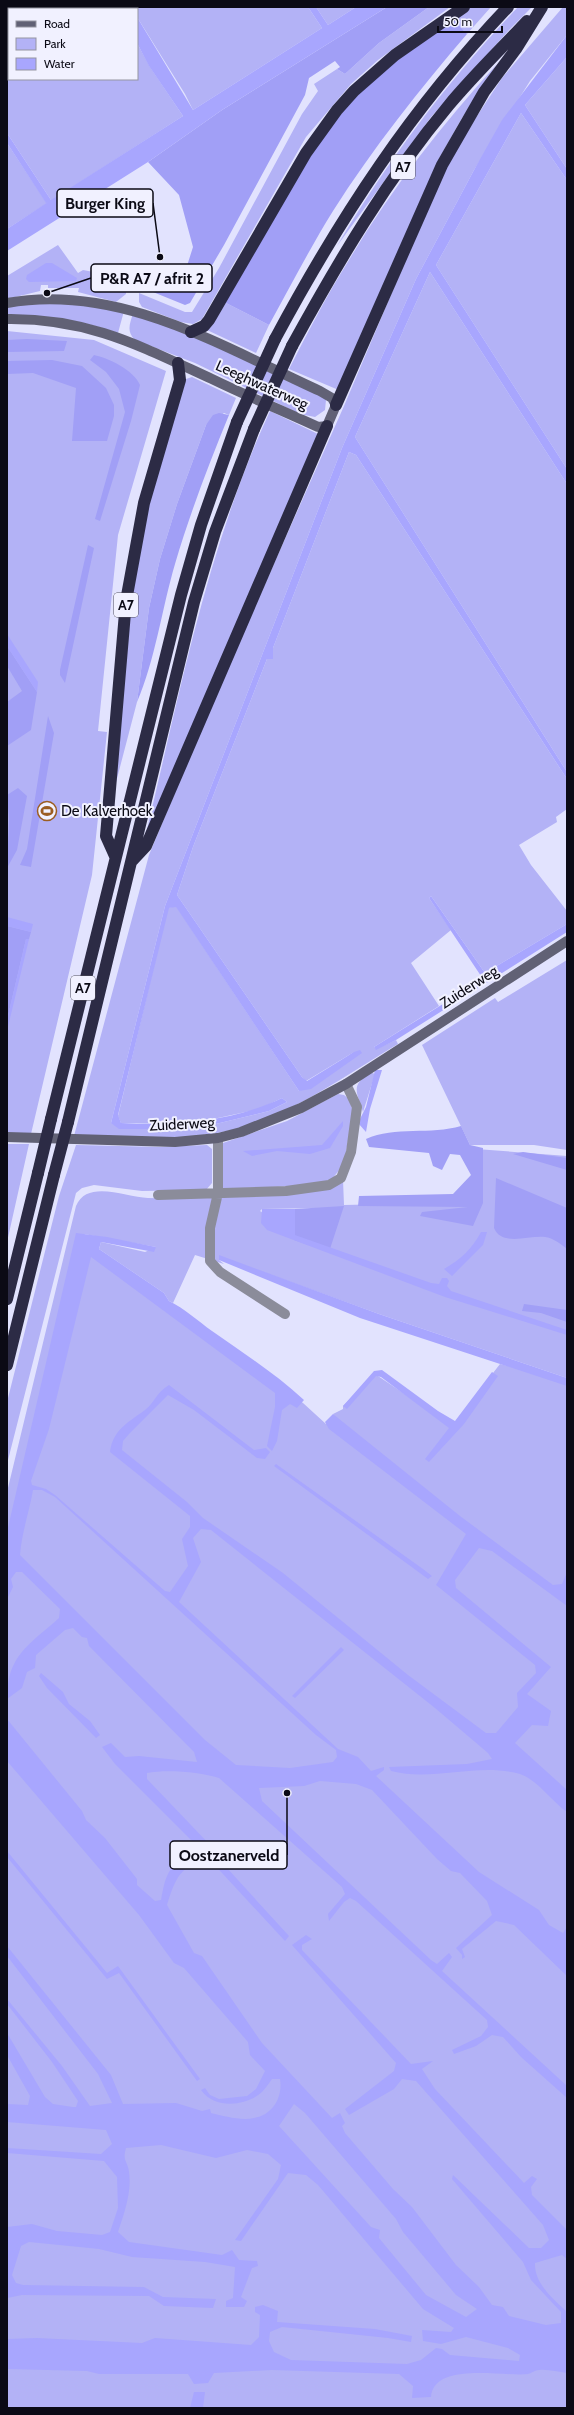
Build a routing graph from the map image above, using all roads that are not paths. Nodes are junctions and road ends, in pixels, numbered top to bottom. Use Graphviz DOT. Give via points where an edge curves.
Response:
graph roads {
  1 [pos="464,7"];
  2 [pos="508,7"];
  3 [pos="541,7"];
  4 [pos="7,303"];
  5 [pos="7,319"];
  6 [pos="191,332"];
  7 [pos="178,363"];
  8 [pos="336,405"];
  9 [pos="327,426"];
  10 [pos="115,856"];
  11 [pos="131,862"];
  12 [pos="567,941"];
  13 [pos="346,1084"];
  14 [pos="7,1137"];
  15 [pos="218,1138"];
  16 [pos="218,1193"];
  17 [pos="158,1195"];
  18 [pos="7,1299"];
  19 [pos="286,1314"];
  20 [pos="7,1365"];
  1 -- 6 [label="highway" via="395,55 354,91 337,110 306,153 209,320 204,326"];
  2 -- 10 [label="highway, A7, bridge" via="432,93 350,207 275,339 237,422 201,525 180,595"];
  3 -- 8 [label="highway, A7" via="516,48 484,92 442,165"];
  3 -- 11 [label="highway, A7, bridge" via="449,106 405,164 363,223 292,346 254,429 215,532 194,602"];
  4 -- 6 [label="main road, Leeghwaterweg" via="64,300 105,303"];
  5 -- 7 [label="main road, Leeghwaterweg" via="57,321 97,330"];
  6 -- 8 [label="main road, Leeghwaterweg" via="327,395"];
  7 -- 9 [label="main road, Leeghwaterweg" via="318,427"];
  7 -- 10 [label="highway, A7" via="180,380 144,503 126,601 106,836"];
  8 -- 9 [label="main road"];
  9 -- 11 [label="highway, A7" via="146,846"];
  10 -- 18 [label="highway, A7, bridge"];
  11 -- 20 [label="highway, A7, bridge"];
  12 -- 13 [label="main road, Zuiderweg"];
  13 -- 15 [label="main road, Zuiderweg" via="271,1122"];
  13 -- 16 [label="street" via="357,1107 351,1152 341,1178 329,1185"];
  14 -- 15 [label="main road, Zuiderweg" via="175,1142"];
  15 -- 16 [label="street"];
  16 -- 17 [label="street"];
  16 -- 19 [label="street" via="210,1228 210,1261 220,1272"];
}
